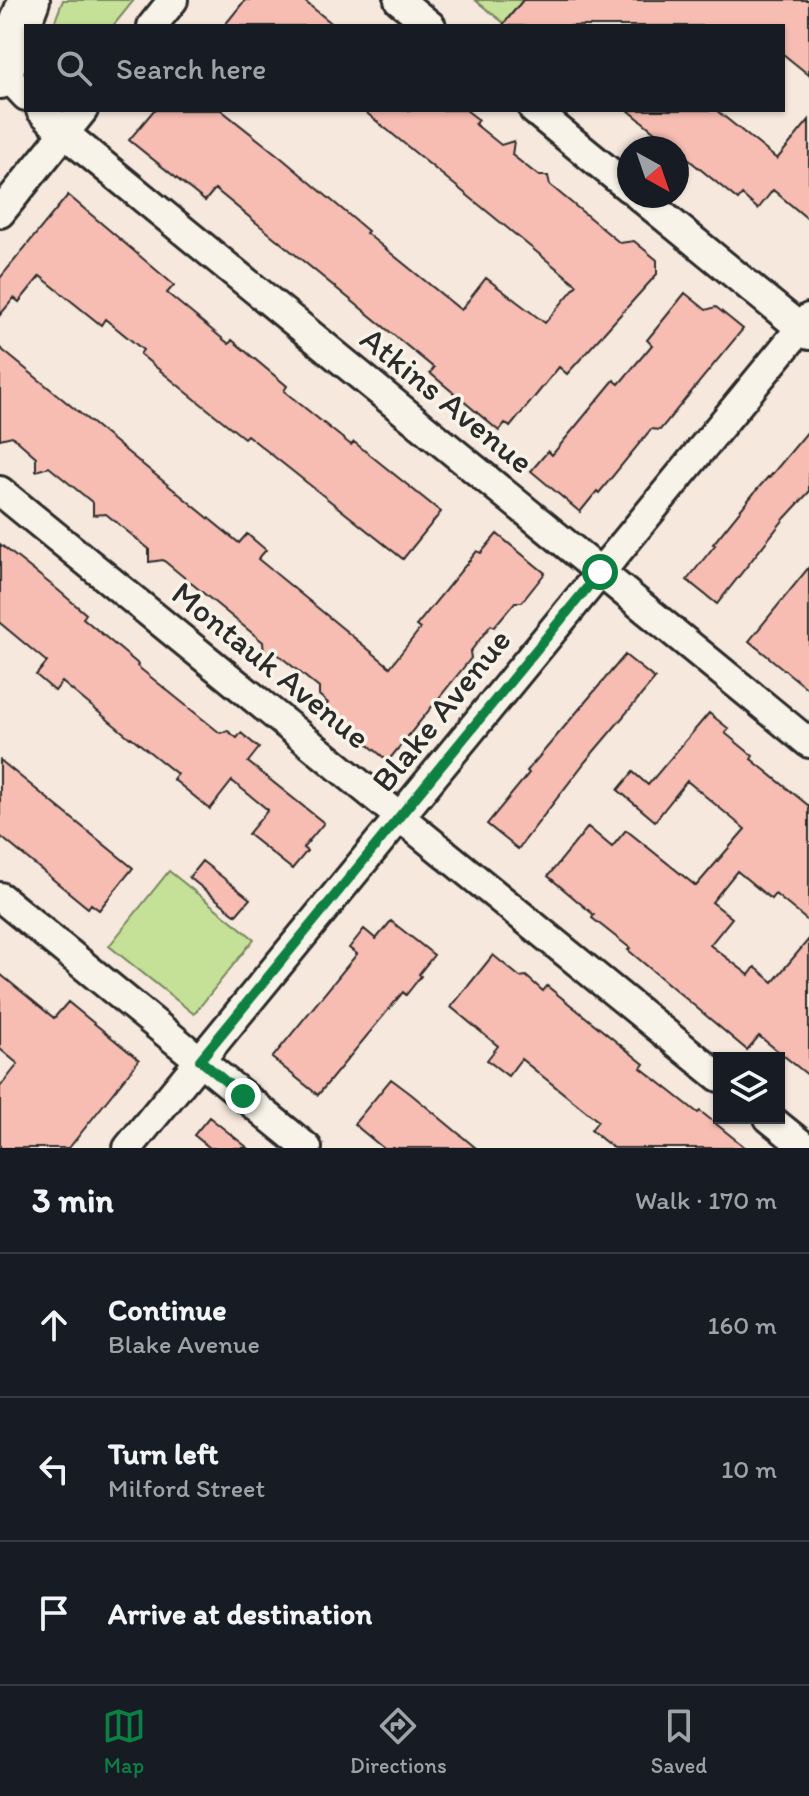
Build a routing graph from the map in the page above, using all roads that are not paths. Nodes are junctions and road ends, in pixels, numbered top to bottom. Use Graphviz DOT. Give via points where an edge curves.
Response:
graph roads {
  1 [pos="29,0"];
  2 [pos="173,0"];
  3 [pos="399,0"];
  4 [pos="154,24"];
  5 [pos="429,24"];
  6 [pos="7,78"];
  7 [pos="43,112"];
  8 [pos="81,112"];
  9 [pos="536,112"];
  10 [pos="64,133"];
  11 [pos="617,178"];
  12 [pos="654,208"];
  13 [pos="0,213"];
  14 [pos="806,327"];
  15 [pos="0,491"];
  16 [pos="600,572"];
  17 [pos="809,743"];
  18 [pos="400,817"];
  19 [pos="0,897"];
  20 [pos="200,1060"];
  21 [pos="713,1072"];
  22 [pos="776,1124"];
  23 [pos="128,1148"];
  24 [pos="307,1148"];
  25 [pos="806,1148"];
  1 -- 6 [label="street"];
  2 -- 4 [label="street"];
  3 -- 5 [label="street"];
  7 -- 10 [label="street, Atkins Avenue"];
  8 -- 10 [label="street"];
  9 -- 11 [label="street"];
  10 -- 13 [label="street"];
  10 -- 16 [label="street, Atkins Avenue"];
  12 -- 14 [label="street"];
  14 -- 16 [label="street, Blake Avenue"];
  15 -- 18 [label="street, Montauk Avenue"];
  16 -- 17 [label="street, Atkins Avenue"];
  16 -- 18 [label="street, Blake Avenue"];
  18 -- 20 [label="street, Blake Avenue"];
  18 -- 21 [label="street, Montauk Avenue"];
  19 -- 20 [label="street"];
  20 -- 23 [label="street, Blake Avenue"];
  20 -- 24 [label="street"];
  22 -- 25 [label="street"];
}
